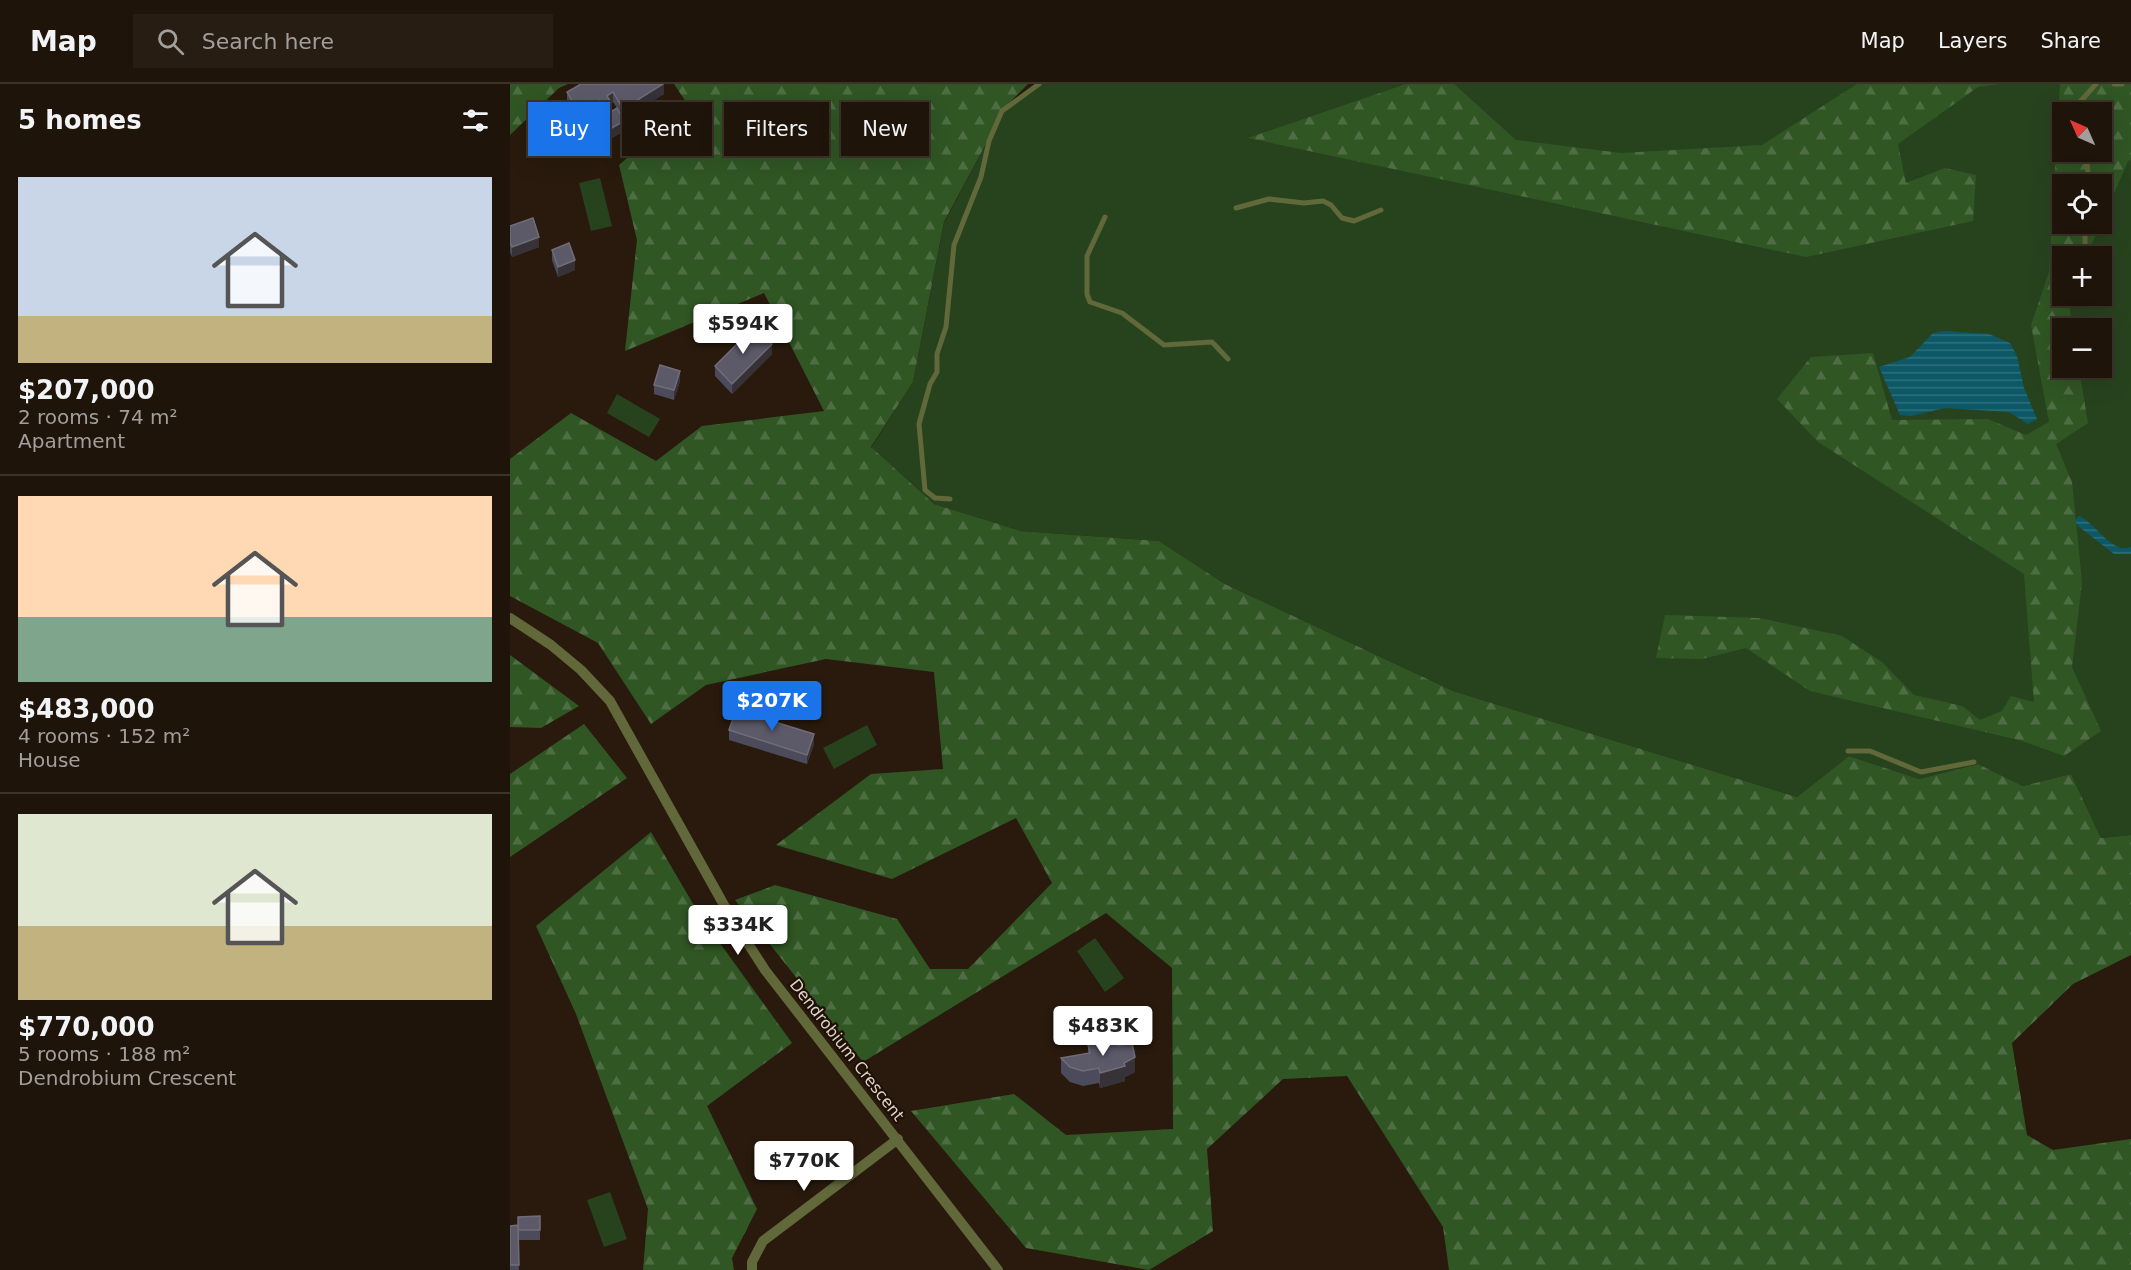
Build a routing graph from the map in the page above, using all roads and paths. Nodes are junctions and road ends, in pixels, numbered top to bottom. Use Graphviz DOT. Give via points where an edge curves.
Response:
graph roads {
  1 [pos="1039,84"];
  2 [pos="2096,84"];
  3 [pos="2114,84"];
  4 [pos="2122,84"];
  5 [pos="2081,102"];
  6 [pos="1236,208"];
  7 [pos="1381,210"];
  8 [pos="1105,217"];
  9 [pos="1228,359"];
  10 [pos="950,499"];
  11 [pos="510,618"];
  12 [pos="1848,752"];
  13 [pos="1974,762"];
  14 [pos="898,1140"];
  15 [pos="752,1270"];
  16 [pos="998,1270"];
  1 -- 10 [label="lane" via="998,118 981,177 954,245 946,327 937,354 937,372 918,431 925,490 935,498"];
  2 -- 5 [label="lane"];
  3 -- 4 [label="lane"];
  6 -- 7 [label="lane" via="1269,199 1323,201 1342,218 1354,221"];
  8 -- 9 [label="lane" via="1087,256 1090,302 1122,313 1164,345 1212,342"];
  11 -- 14 [label="street, Dendrobium Crescent" via="552,645 609,701 745,940"];
  12 -- 13 [label="lane" via="1870,751 1922,772"];
  14 -- 15 [label="street" via="763,1241"];
  14 -- 16 [label="street, Dendrobium Crescent"];
}
